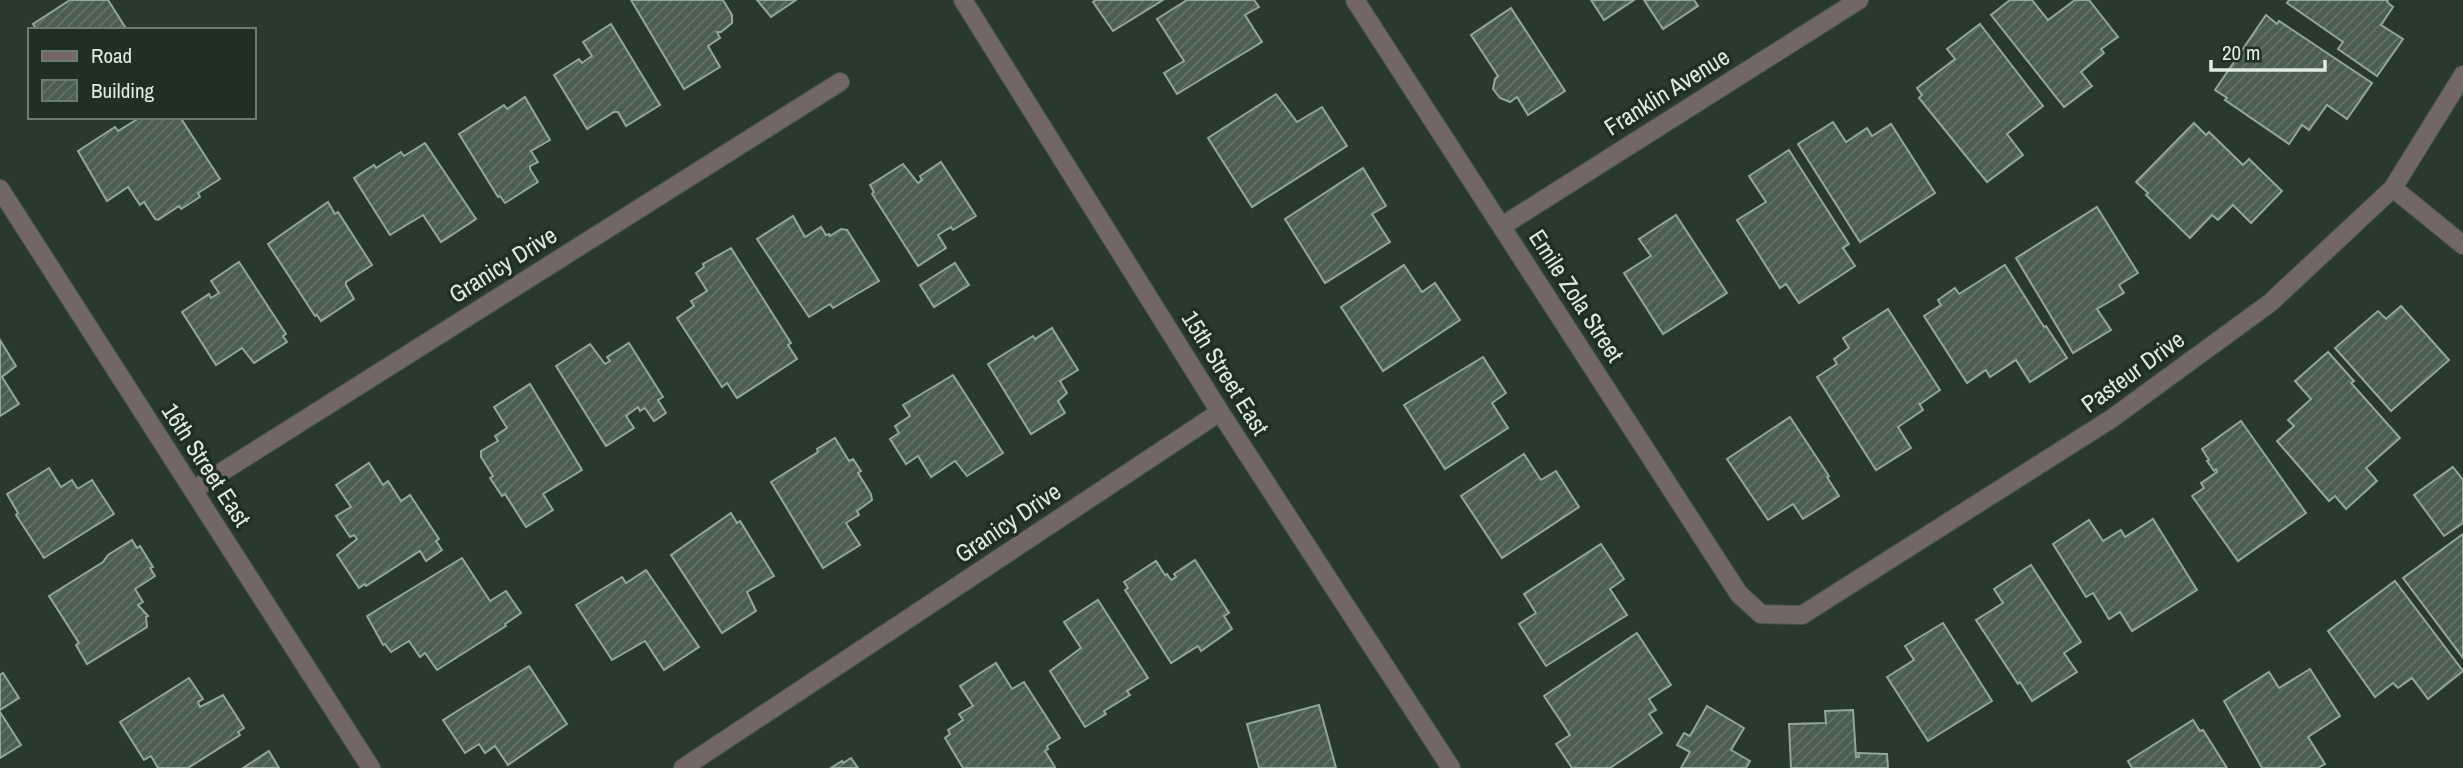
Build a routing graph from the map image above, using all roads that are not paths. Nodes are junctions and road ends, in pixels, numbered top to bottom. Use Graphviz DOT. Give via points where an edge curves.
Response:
graph roads {
  1 [pos="963,0"];
  2 [pos="1355,0"];
  3 [pos="1859,0"];
  4 [pos="2463,75"];
  5 [pos="840,82"];
  6 [pos="2393,188"];
  7 [pos="0,189"];
  8 [pos="1502,226"];
  9 [pos="2463,246"];
  10 [pos="1220,412"];
  11 [pos="192,490"];
  12 [pos="1761,614"];
  13 [pos="370,768"];
  14 [pos="683,768"];
  15 [pos="1451,768"];
  1 -- 10 [label="street, 15th Street East"];
  2 -- 8 [label="street, Emile Zola Street"];
  3 -- 8 [label="street, Franklin Avenue"];
  4 -- 6 [label="street, Pasteur Drive"];
  5 -- 11 [label="street, Granicy Drive"];
  6 -- 9 [label="street"];
  6 -- 12 [label="street, Pasteur Drive" via="2270,303 2111,419 1802,615"];
  7 -- 11 [label="street, 16th Street East"];
  8 -- 12 [label="street, Emile Zola Street" via="1739,594"];
  10 -- 14 [label="street, Granicy Drive"];
  10 -- 15 [label="street, 15th Street East"];
  11 -- 13 [label="street, 16th Street East"];
}
